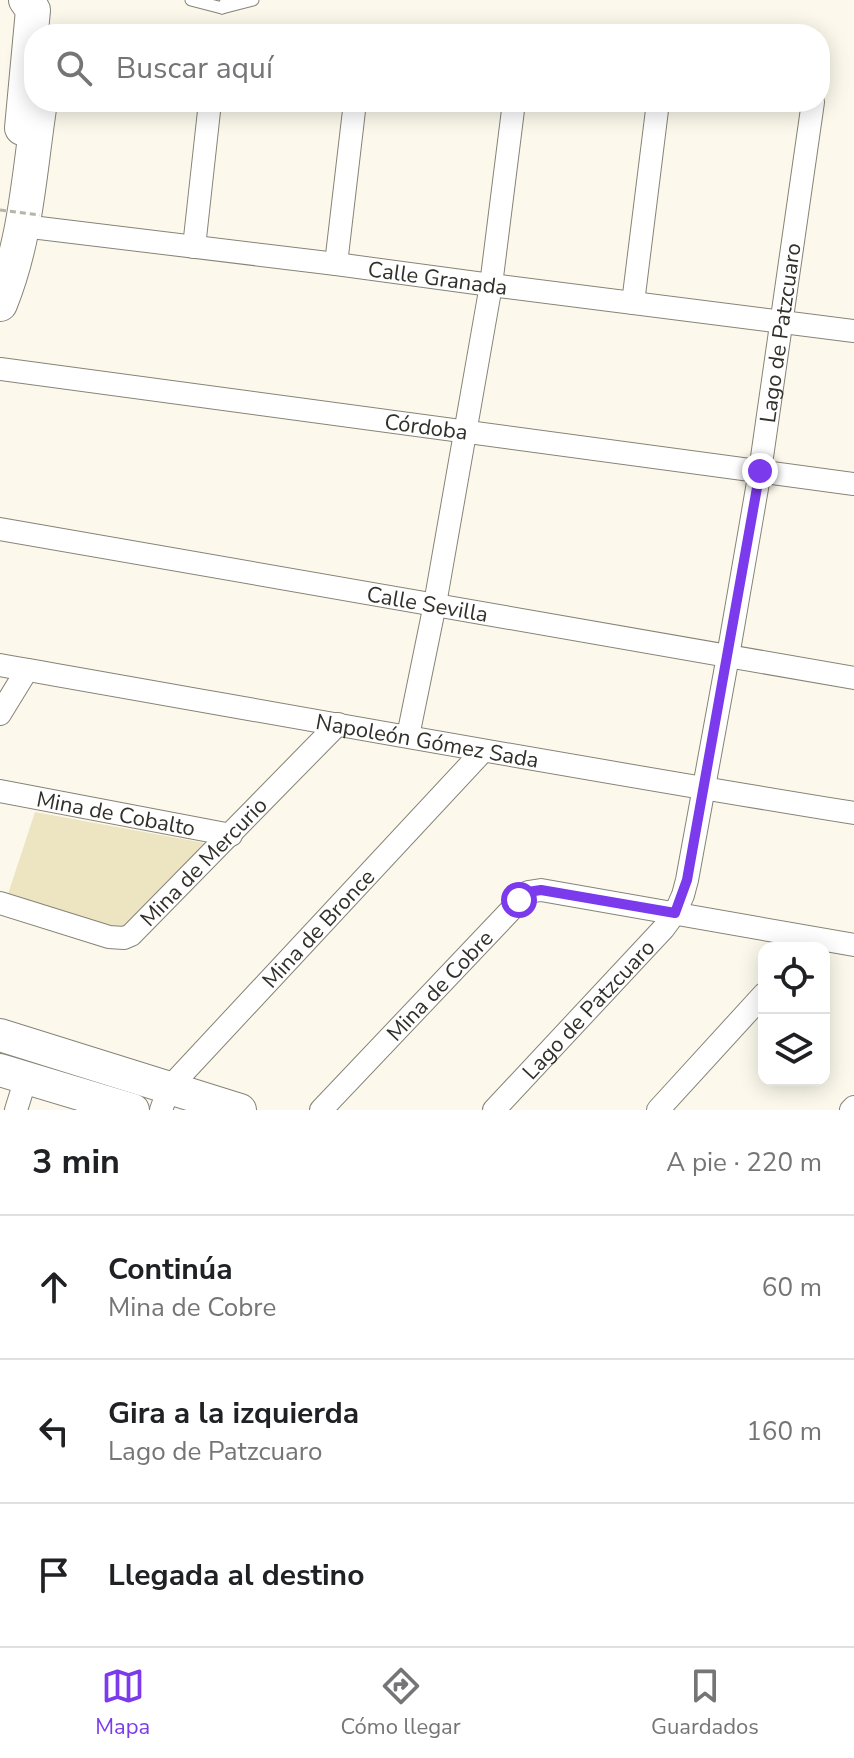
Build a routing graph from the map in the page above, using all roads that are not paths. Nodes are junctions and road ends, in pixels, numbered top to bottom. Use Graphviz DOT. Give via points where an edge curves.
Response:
graph roads {
  1 [pos="19,0"];
  2 [pos="26,0"];
  3 [pos="55,0"];
  4 [pos="191,0"];
  5 [pos="253,0"];
  6 [pos="225,4"];
  7 [pos="32,24"];
  8 [pos="51,24"];
  9 [pos="24,106"];
  10 [pos="0,110"];
  11 [pos="39,112"];
  12 [pos="209,112"];
  13 [pos="354,112"];
  14 [pos="513,112"];
  15 [pos="657,112"];
  16 [pos="812,112"];
  17 [pos="31,163"];
  18 [pos="21,217"];
  19 [pos="194,247"];
  20 [pos="336,264"];
  21 [pos="491,285"];
  22 [pos="633,303"];
  23 [pos="0,304"];
  24 [pos="782,322"];
  25 [pos="854,331"];
  26 [pos="0,369"];
  27 [pos="465,432"];
  28 [pos="760,471"];
  29 [pos="854,484"];
  30 [pos="0,529"];
  31 [pos="435,604"];
  32 [pos="728,656"];
  33 [pos="0,665"];
  34 [pos="27,670"];
  35 [pos="854,678"];
  36 [pos="0,714"];
  37 [pos="338,724"];
  38 [pos="408,736"];
  39 [pos="483,751"];
  40 [pos="704,789"];
  41 [pos="0,791"];
  42 [pos="854,813"];
  43 [pos="231,835"];
  44 [pos="0,903"];
  45 [pos="675,913"];
  46 [pos="806,942"];
  47 [pos="830,944"];
  48 [pos="854,945"];
  49 [pos="758,1001"];
  50 [pos="0,1035"];
  51 [pos="13,1074"];
  52 [pos="165,1099"];
  53 [pos="16,1110"];
  54 [pos="133,1110"];
  55 [pos="240,1110"];
  56 [pos="321,1110"];
  57 [pos="494,1110"];
  58 [pos="658,1110"];
  1 -- 10 [label="main road"];
  2 -- 7 [label="main road" via="33,10"];
  3 -- 8 [label="main road"];
  4 -- 6 [label="lane"];
  5 -- 6 [label="lane"];
  9 -- 17 [label="main road" via="22,127"];
  11 -- 17 [label="main road"];
  12 -- 19 [label="street"];
  13 -- 20 [label="street"];
  14 -- 21 [label="street"];
  15 -- 22 [label="street"];
  16 -- 24 [label="street, Lago de Patzcuaro"];
  17 -- 18 [label="main road"];
  18 -- 19 [label="street, Calle Granada"];
  18 -- 23 [label="main road"];
  19 -- 20 [label="street, Calle Granada"];
  20 -- 21 [label="street, Calle Granada"];
  21 -- 22 [label="street, Calle Granada"];
  21 -- 27 [label="street"];
  22 -- 24 [label="street, Calle Granada"];
  24 -- 25 [label="street, Calle Granada"];
  24 -- 28 [label="street, Lago de Patzcuaro"];
  26 -- 27 [label="street, Córdoba"];
  27 -- 28 [label="street, Córdoba"];
  27 -- 31 [label="street"];
  28 -- 29 [label="street, Córdoba"];
  28 -- 32 [label="street, Lago de Patzcuaro"];
  30 -- 31 [label="street, Calle Sevilla"];
  31 -- 32 [label="street, Calle Sevilla"];
  31 -- 38 [label="street"];
  32 -- 35 [label="street, Calle Sevilla"];
  32 -- 40 [label="street, Lago de Patzcuaro"];
  33 -- 34 [label="street, Napoleón Gómez Sada"];
  34 -- 36 [label="street"];
  34 -- 37 [label="street, Napoleón Gómez Sada"];
  37 -- 38 [label="street, Napoleón Gómez Sada"];
  37 -- 43 [label="street, Mina de Mercurio"];
  38 -- 39 [label="street, Napoleón Gómez Sada"];
  39 -- 40 [label="street, Napoleón Gómez Sada"];
  39 -- 52 [label="street, Mina de Bronce"];
  40 -- 42 [label="street, Napoleón Gómez Sada"];
  40 -- 45 [label="street, Lago de Patzcuaro" via="687,880"];
  41 -- 43 [label="street, Mina de Cobalto"];
  43 -- 44 [label="street, Mina de Mercurio" via="124,938"];
  45 -- 46 [label="street, Mina de Cobre"];
  45 -- 56 [label="street, Mina de Cobre" via="528,892"];
  45 -- 57 [label="street, Lago de Patzcuaro"];
  47 -- 48 [label="street, Mina de Cobre"];
  49 -- 58 [label="street"];
  50 -- 52 [label="street"];
  51 -- 53 [label="street"];
  51 -- 54 [label="street"];
  52 -- 55 [label="street"];
}
